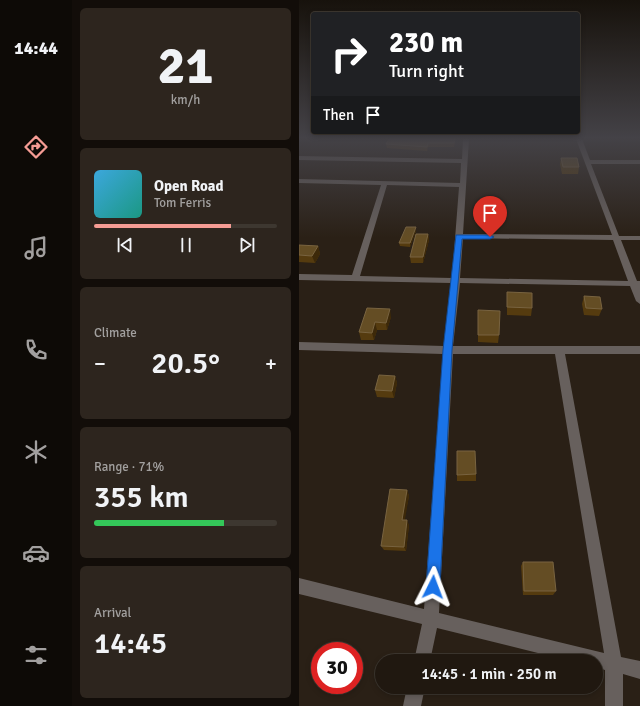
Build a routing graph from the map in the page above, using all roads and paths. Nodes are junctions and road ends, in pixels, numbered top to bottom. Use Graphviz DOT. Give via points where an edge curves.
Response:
graph roads {
  1 [pos="463,172"];
  2 [pos="592,172"];
  3 [pos="299,181"];
  4 [pos="385,183"];
  5 [pos="462,185"];
  6 [pos="459,236"];
  7 [pos="616,238"];
  8 [pos="640,238"];
  9 [pos="299,277"];
  10 [pos="355,278"];
  11 [pos="456,280"];
  12 [pos="637,284"];
  13 [pos="640,301"];
  14 [pos="299,346"];
  15 [pos="448,350"];
  16 [pos="559,350"];
  17 [pos="640,350"];
  18 [pos="299,586"];
  19 [pos="431,619"];
  20 [pos="424,654"];
  21 [pos="614,664"];
  22 [pos="640,670"];
  23 [pos="415,694"];
  24 [pos="412,706"];
  25 [pos="614,706"];
  1 -- 5 [label="street"];
  2 -- 7 [label="street"];
  3 -- 4 [label="street"];
  4 -- 5 [label="street"];
  4 -- 10 [label="street"];
  5 -- 6 [label="street"];
  6 -- 7 [label="street"];
  6 -- 11 [label="street"];
  7 -- 8 [label="street"];
  7 -- 12 [label="street"];
  9 -- 10 [label="street"];
  10 -- 11 [label="street"];
  11 -- 12 [label="street"];
  11 -- 15 [label="street"];
  12 -- 13 [label="street"];
  14 -- 15 [label="street"];
  15 -- 16 [label="street"];
  15 -- 19 [label="street"];
  16 -- 17 [label="street"];
  16 -- 21 [label="street"];
  18 -- 19 [label="street"];
  19 -- 20 [label="street"];
  19 -- 21 [label="street"];
  21 -- 22 [label="street"];
  21 -- 25 [label="street"];
  23 -- 24 [label="street"];
}
